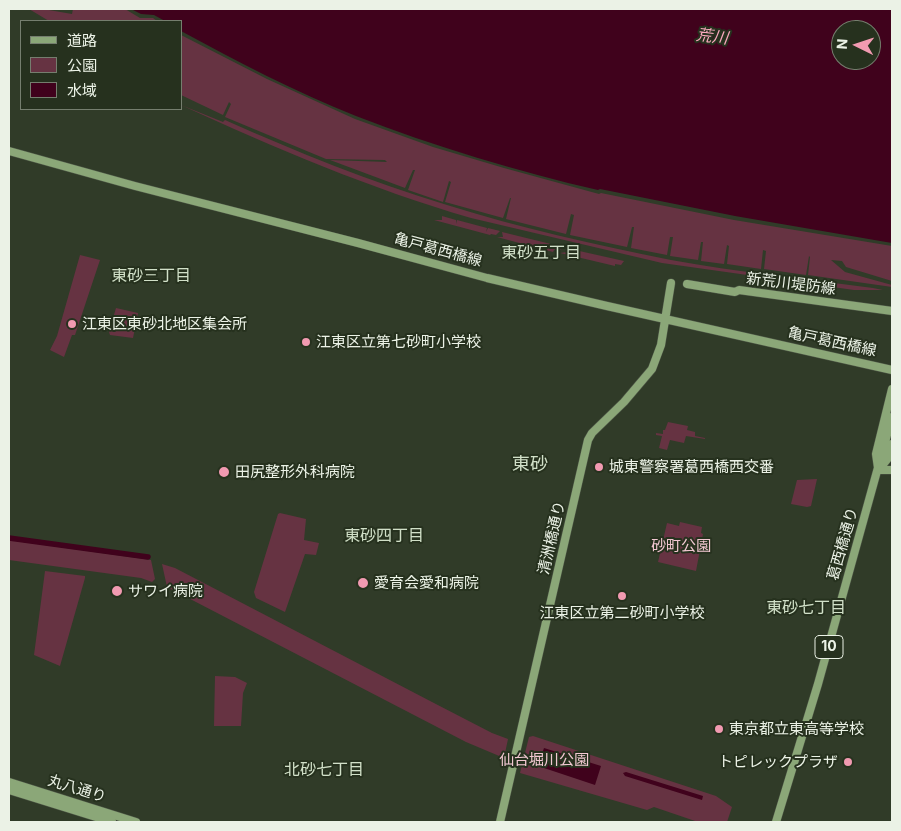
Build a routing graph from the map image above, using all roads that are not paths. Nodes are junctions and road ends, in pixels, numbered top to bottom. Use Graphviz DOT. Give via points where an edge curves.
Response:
graph roads {
  1 [pos="9,151"];
  2 [pos="671,283"];
  3 [pos="687,284"];
  4 [pos="892,311"];
  5 [pos="666,320"];
  6 [pos="892,370"];
  7 [pos="892,389"];
  8 [pos="892,417"];
  9 [pos="892,444"];
  10 [pos="879,470"];
  11 [pos="892,470"];
  12 [pos="9,782"];
  13 [pos="9,790"];
  14 [pos="112,822"];
  15 [pos="136,822"];
  16 [pos="500,822"];
  17 [pos="776,822"];
  1 -- 5 [label="main road, 亀戸葛西橋線" via="469,273"];
  2 -- 5 [label="main road, 清洲橋通り"];
  3 -- 4 [label="main road, 新荒川堤防線"];
  5 -- 6 [label="main road, 亀戸葛西橋線"];
  5 -- 16 [label="main road, 清洲橋通り" via="659,354 648,376 588,440"];
  7 -- 10 [label="main road, 10" via="876,454"];
  8 -- 10 [label="main road, 葛西橋通り / 10"];
  9 -- 10 [label="main road, 10" via="889,457"];
  10 -- 11 [label="main road"];
  10 -- 17 [label="main road, 葛西橋通り / 10"];
  12 -- 15 [label="main road, 丸八通り"];
  13 -- 14 [label="main road, 丸八通り"];
}
